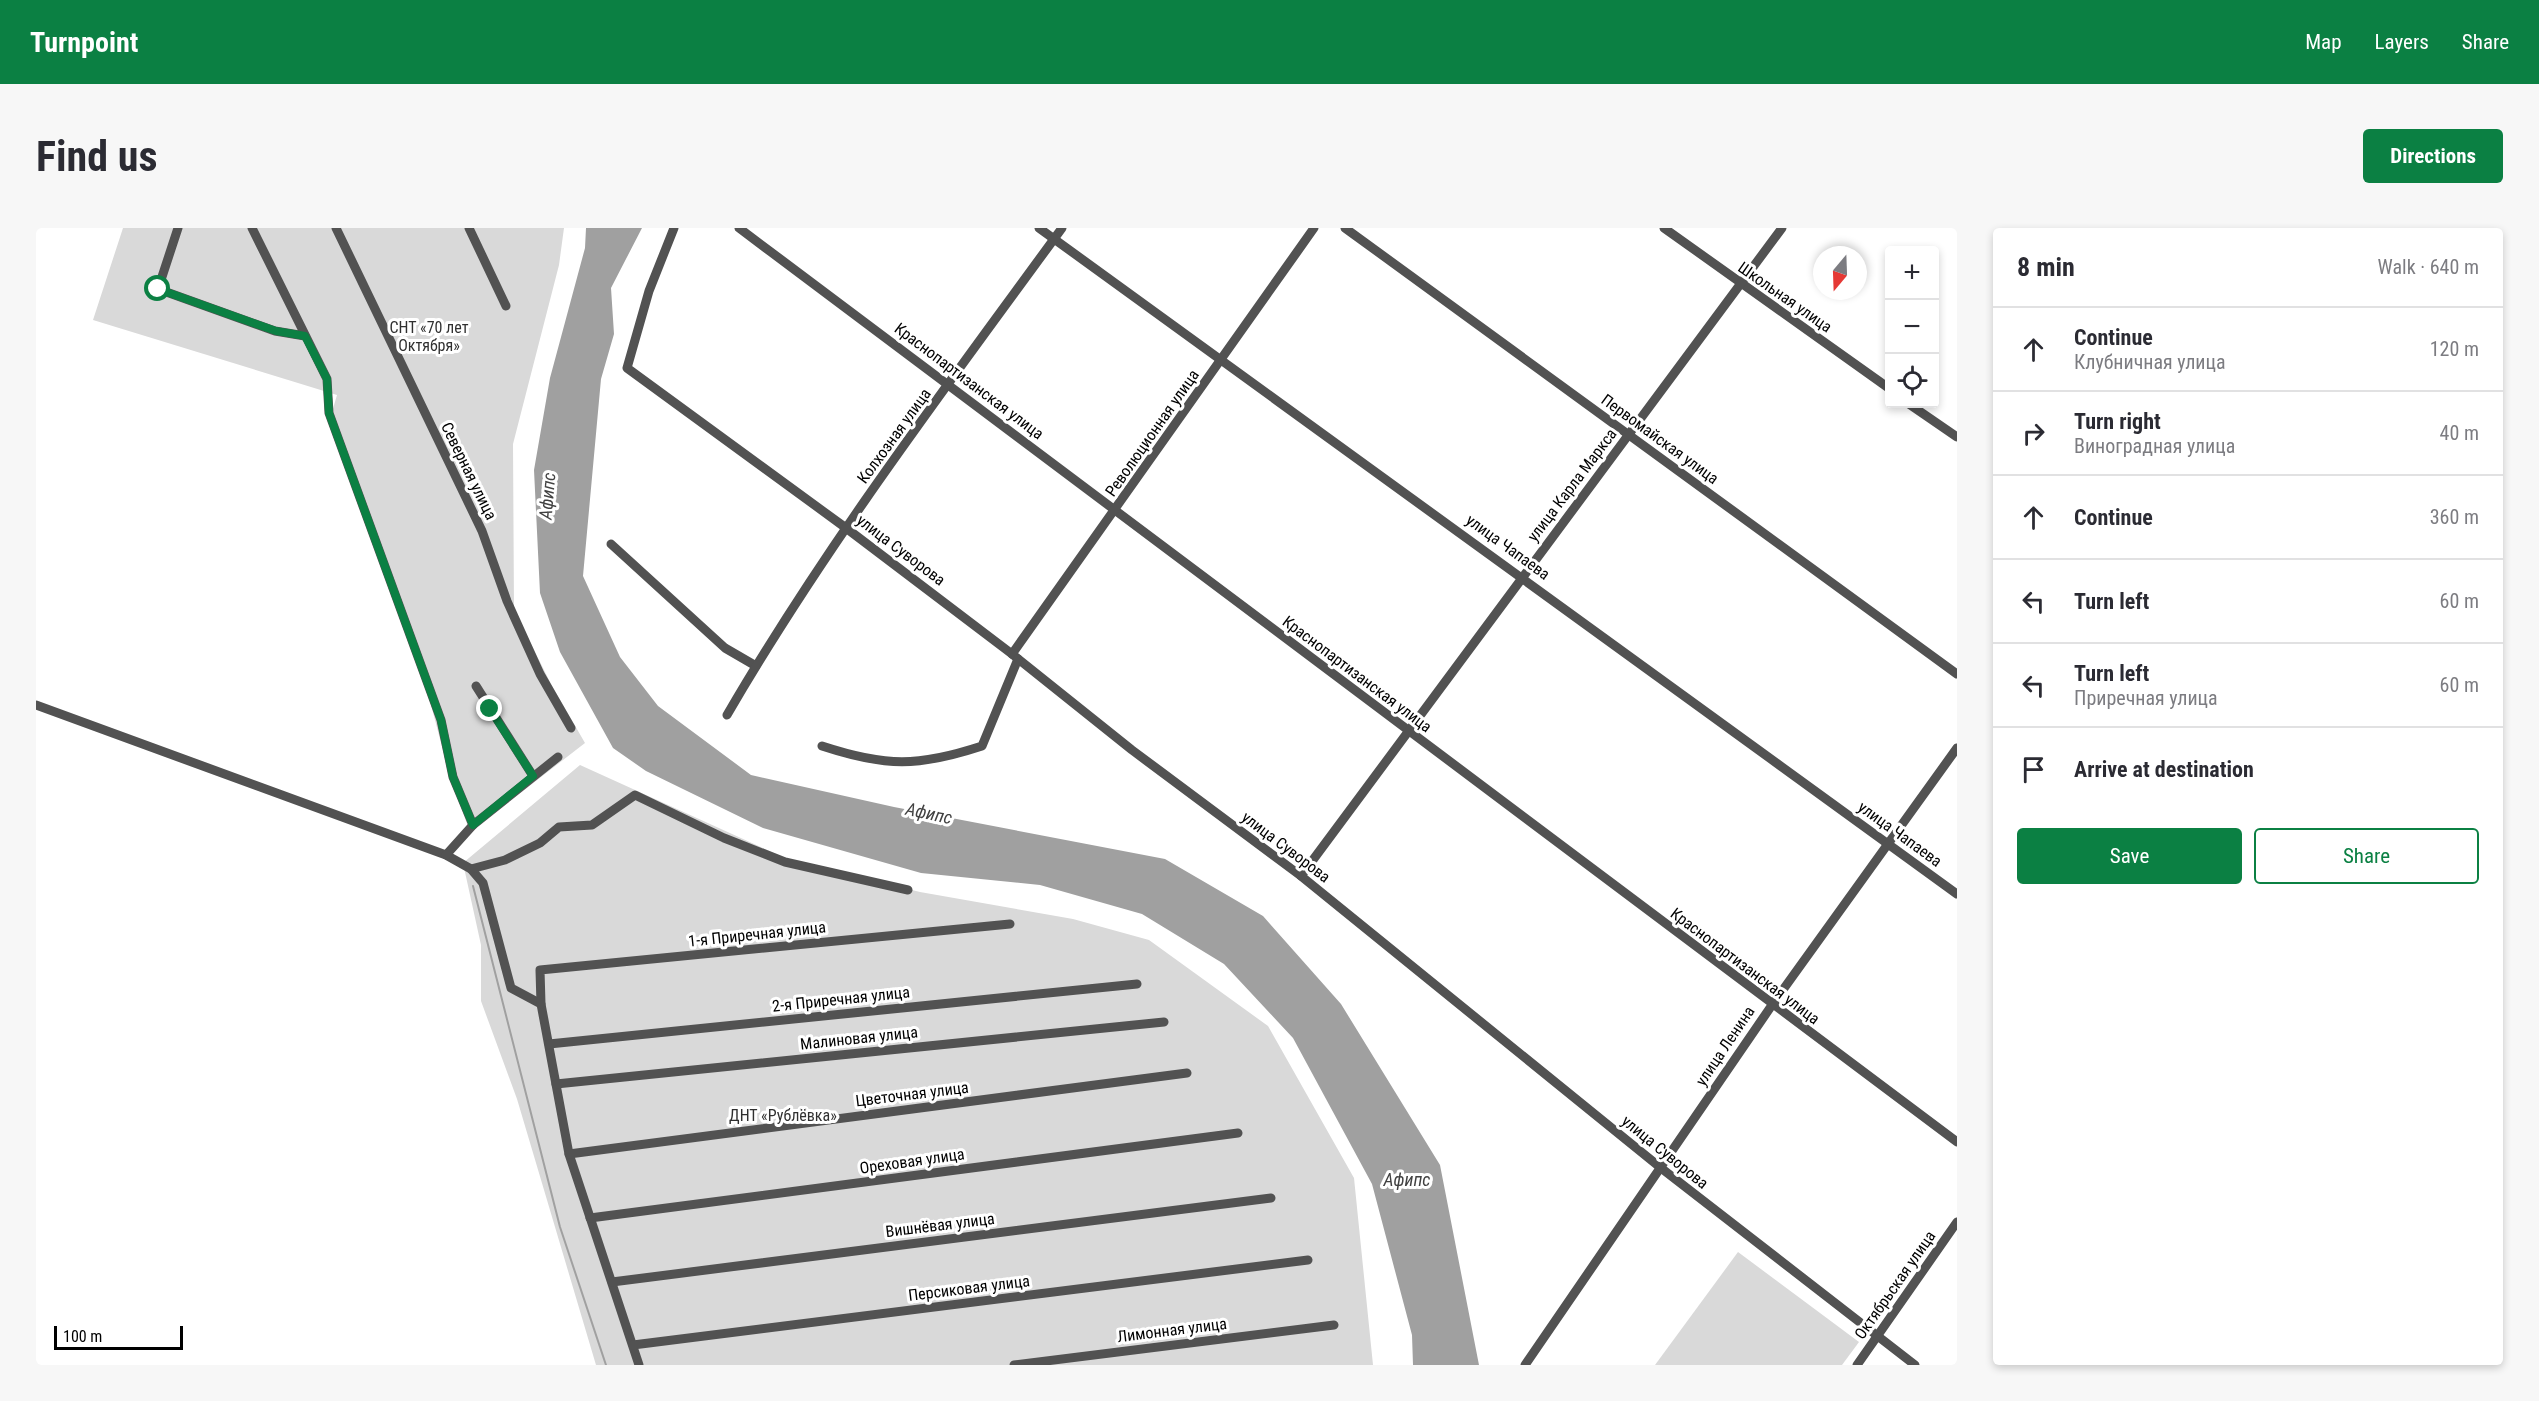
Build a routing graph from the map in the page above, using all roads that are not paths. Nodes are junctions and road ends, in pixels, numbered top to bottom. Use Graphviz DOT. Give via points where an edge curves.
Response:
graph roads {
  1 [pos="178,228"];
  2 [pos="252,228"];
  3 [pos="336,228"];
  4 [pos="469,228"];
  5 [pos="674,228"];
  6 [pos="740,228"];
  7 [pos="1039,228"];
  8 [pos="1062,228"];
  9 [pos="1314,228"];
  10 [pos="1345,228"];
  11 [pos="1664,228"];
  12 [pos="1782,228"];
  13 [pos="1054,239"];
  14 [pos="1741,283"];
  15 [pos="506,306"];
  16 [pos="305,336"];
  17 [pos="1222,359"];
  18 [pos="950,384"];
  19 [pos="1885,385"];
  20 [pos="1915,408"];
  21 [pos="1628,434"];
  22 [pos="1957,437"];
  23 [pos="1115,511"];
  24 [pos="846,528"];
  25 [pos="611,544"];
  26 [pos="1522,576"];
  27 [pos="1015,656"];
  28 [pos="756,666"];
  29 [pos="1957,674"];
  30 [pos="476,686"];
  31 [pos="36,705"];
  32 [pos="727,715"];
  33 [pos="571,728"];
  34 [pos="1408,731"];
  35 [pos="822,746"];
  36 [pos="1957,748"];
  37 [pos="558,757"];
  38 [pos="533,776"];
  39 [pos="473,825"];
  40 [pos="1888,845"];
  41 [pos="446,855"];
  42 [pos="471,870"];
  43 [pos="1301,876"];
  44 [pos="908,890"];
  45 [pos="1957,894"];
  46 [pos="1010,924"];
  47 [pos="1137,984"];
  48 [pos="541,1004"];
  49 [pos="1772,1005"];
  50 [pos="1164,1022"];
  51 [pos="549,1044"];
  52 [pos="1188,1073"];
  53 [pos="556,1084"];
  54 [pos="1238,1133"];
  55 [pos="1957,1142"];
  56 [pos="569,1154"];
  57 [pos="1661,1168"];
  58 [pos="1271,1198"];
  59 [pos="590,1218"];
  60 [pos="1957,1222"];
  61 [pos="1308,1260"];
  62 [pos="612,1282"];
  63 [pos="1334,1325"];
  64 [pos="1877,1337"];
  65 [pos="633,1345"];
  66 [pos="639,1365"];
  67 [pos="1014,1365"];
  68 [pos="1525,1365"];
  69 [pos="1857,1365"];
  70 [pos="1915,1365"];
  1 -- 16 [label="street" via="158,289 276,331"];
  2 -- 16 [label="street"];
  3 -- 33 [label="street, Северная улица" via="482,531 507,601 540,674"];
  4 -- 15 [label="street"];
  5 -- 24 [label="street, улица Суворова" via="649,291 627,368"];
  6 -- 18 [label="street, Краснопартизанская улица"];
  7 -- 13 [label="street, улица Чапаева"];
  8 -- 13 [label="street, Колхозная улица"];
  9 -- 17 [label="street, Революционная улица"];
  10 -- 21 [label="street, Первомайская улица"];
  11 -- 14 [label="street, Школьная улица"];
  12 -- 14 [label="street, улица Карла Маркса"];
  13 -- 17 [label="street, улица Чапаева"];
  13 -- 18 [label="street, Колхозная улица"];
  14 -- 19 [label="street, Школьная улица"];
  14 -- 21 [label="street, улица Карла Маркса"];
  16 -- 39 [label="street" via="327,379 329,413 441,720 453,777"];
  17 -- 23 [label="street, Революционная улица"];
  17 -- 26 [label="street, улица Чапаева"];
  18 -- 23 [label="street, Краснопартизанская улица"];
  18 -- 24 [label="street, Колхозная улица"];
  20 -- 22 [label="street"];
  21 -- 26 [label="street, улица Карла Маркса"];
  21 -- 29 [label="street, Первомайская улица"];
  23 -- 27 [label="street, Революционная улица"];
  23 -- 34 [label="street, Краснопартизанская улица"];
  24 -- 27 [label="street, улица Суворова"];
  24 -- 28 [label="street, Колхозная улица"];
  25 -- 28 [label="street" via="725,648"];
  26 -- 34 [label="street, улица Карла Маркса"];
  26 -- 40 [label="street, улица Чапаева"];
  27 -- 35 [label="street, Революционная улица" via="982,746 942,759 901,764"];
  27 -- 43 [label="street, улица Суворова" via="1132,750"];
  28 -- 32 [label="street, Колхозная улица"];
  30 -- 38 [label="street"];
  31 -- 41 [label="street"];
  34 -- 43 [label="street, улица Карла Маркса"];
  34 -- 49 [label="street, Краснопартизанская улица"];
  36 -- 40 [label="street, улица Ленина"];
  37 -- 38 [label="street"];
  38 -- 39 [label="street"];
  39 -- 41 [label="street"];
  40 -- 45 [label="street, улица Чапаева"];
  40 -- 49 [label="street, улица Ленина"];
  41 -- 42 [label="street"];
  42 -- 44 [label="street" via="505,860 540,843 559,827 592,825 635,795 785,862"];
  42 -- 48 [label="street" via="483,883 511,988"];
  43 -- 57 [label="street, улица Суворова"];
  46 -- 48 [label="street, 1-я Приречная улица" via="540,970"];
  47 -- 51 [label="street, 2-я Приречная улица"];
  48 -- 51 [label="street"];
  49 -- 55 [label="street, Краснопартизанская улица"];
  49 -- 57 [label="street, улица Ленина"];
  50 -- 53 [label="street, Малиновая улица"];
  51 -- 53 [label="street"];
  52 -- 56 [label="street, Цветочная улица"];
  53 -- 56 [label="street"];
  54 -- 59 [label="street, Ореховая улица"];
  56 -- 59 [label="street"];
  57 -- 64 [label="street, улица Суворова"];
  57 -- 68 [label="street, улица Ленина"];
  58 -- 62 [label="street, Вишнёвая улица"];
  59 -- 62 [label="street"];
  60 -- 64 [label="street, Октябрьская улица"];
  61 -- 65 [label="street, Персиковая улица"];
  62 -- 65 [label="street"];
  63 -- 67 [label="street, Лимонная улица"];
  64 -- 69 [label="street, Октябрьская улица"];
  64 -- 70 [label="street, улица Суворова"];
  65 -- 66 [label="street"];
}
